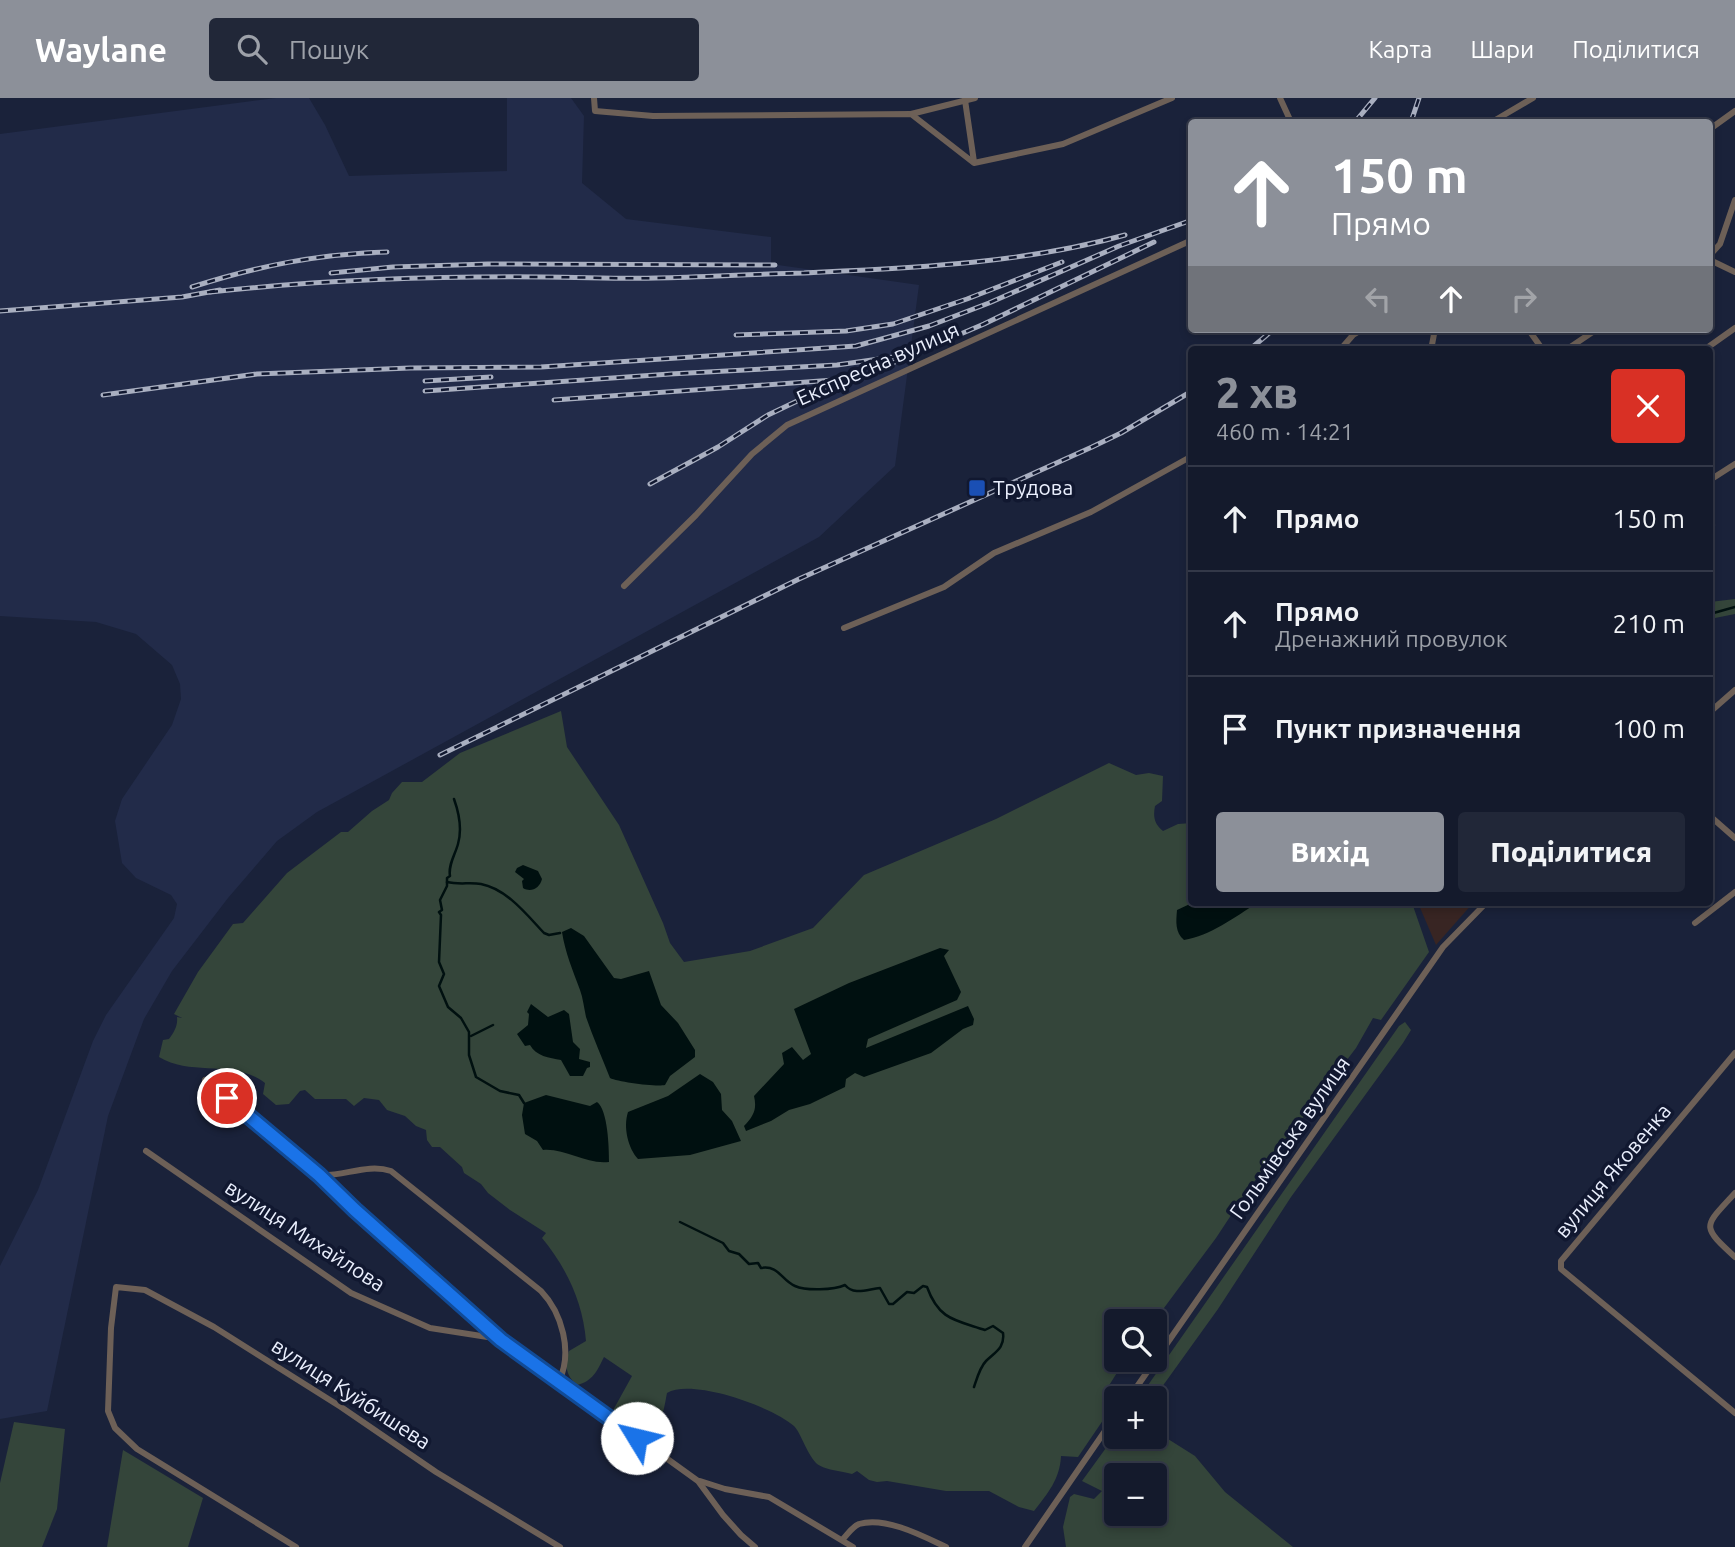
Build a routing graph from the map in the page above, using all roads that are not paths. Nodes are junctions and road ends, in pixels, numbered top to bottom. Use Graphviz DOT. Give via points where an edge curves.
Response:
graph roads {
  1 [pos="594,98"];
  2 [pos="975,98"];
  3 [pos="1172,98"];
  4 [pos="1280,98"];
  5 [pos="1533,98"];
  6 [pos="965,100"];
  7 [pos="1735,111"];
  8 [pos="911,114"];
  9 [pos="1290,119"];
  10 [pos="1497,119"];
  11 [pos="1713,127"];
  12 [pos="974,163"];
  13 [pos="1735,200"];
  14 [pos="1188,242"];
  15 [pos="1713,253"];
  16 [pos="1713,259"];
  17 [pos="1735,272"];
  18 [pos="1735,328"];
  19 [pos="1356,333"];
  20 [pos="1591,333"];
  21 [pos="1343,346"];
  22 [pos="1572,346"];
  23 [pos="1710,346"];
  24 [pos="1188,458"];
  25 [pos="1735,464"];
  26 [pos="1713,478"];
  27 [pos="624,586"];
  28 [pos="844,628"];
  29 [pos="1735,690"];
  30 [pos="1713,709"];
  31 [pos="1713,819"];
  32 [pos="1735,838"];
  33 [pos="1735,892"];
  34 [pos="1483,906"];
  35 [pos="1695,923"];
  36 [pos="1735,1053"];
  37 [pos="205,1080"];
  38 [pos="146,1151"];
  39 [pos="319,1175"];
  40 [pos="1735,1193"];
  41 [pos="1735,1257"];
  42 [pos="501,1340"];
  43 [pos="559,1381"];
  44 [pos="1137,1386"];
  45 [pos="1735,1413"];
  46 [pos="1104,1432"];
  47 [pos="698,1480"];
  48 [pos="843,1539"];
  49 [pos="296,1547"];
  50 [pos="560,1547"];
  51 [pos="755,1547"];
  52 [pos="853,1547"];
  53 [pos="946,1547"];
  54 [pos="1025,1547"];
  1 -- 8 [label="street" via="595,111 653,116"];
  2 -- 6 [label="street"];
  3 -- 12 [label="street" via="1063,144"];
  4 -- 9 [label="street"];
  5 -- 10 [label="street"];
  6 -- 8 [label="street"];
  6 -- 12 [label="street"];
  7 -- 11 [label="street"];
  8 -- 12 [label="street"];
  13 -- 15 [label="street"];
  14 -- 27 [label="street, Експресна вулиця" via="788,425 752,454"];
  16 -- 17 [label="street"];
  18 -- 23 [label="street"];
  19 -- 21 [label="street"];
  20 -- 22 [label="street"];
  24 -- 28 [label="street" via="1091,512 994,553 944,587"];
  25 -- 26 [label="street"];
  29 -- 30 [label="street"];
  31 -- 32 [label="street"];
  33 -- 35 [label="street"];
  34 -- 44 [label="street, Гольмівська вулиця" via="1443,947"];
  36 -- 45 [label="street, вулиця Яковенка" via="1561,1261 1561,1269"];
  37 -- 39 [label="street"];
  38 -- 42 [label="street, вулиця Михайлова" via="351,1293 430,1328"];
  39 -- 42 [label="street"];
  39 -- 43 [label="street" via="376,1168 391,1171 541,1291 552,1305 565,1341"];
  40 -- 41 [label="street" via="1711,1220 1710,1228 1711,1235"];
  42 -- 43 [label="street, вулиця Михайлова"];
  43 -- 47 [label="street, вулиця Михайлова"];
  46 -- 54 [label="street"];
  47 -- 48 [label="street" via="769,1497"];
  47 -- 51 [label="street, вулиця Михайлова" via="723,1515"];
  48 -- 52 [label="street"];
  48 -- 53 [label="street" via="852,1528 869,1523 904,1527"];
  49 -- 50 [label="street, вулиця Куйбишева" via="137,1449 115,1429 108,1411 116,1287 145,1290 214,1327"];
}
